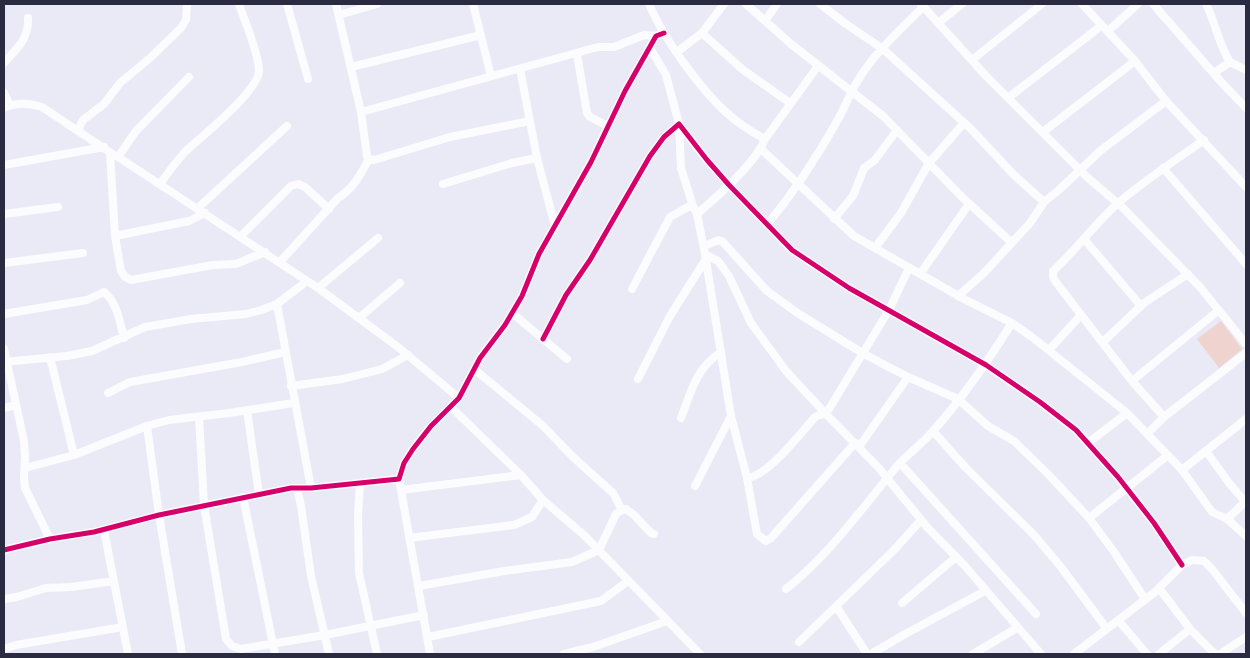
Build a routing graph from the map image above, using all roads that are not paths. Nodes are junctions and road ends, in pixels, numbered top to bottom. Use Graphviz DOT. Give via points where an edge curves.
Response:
graph roads {
  1 [pos="187,4"];
  2 [pos="239,4"];
  3 [pos="287,4"];
  4 [pos="336,4"];
  5 [pos="377,4"];
  6 [pos="473,4"];
  7 [pos="649,4"];
  8 [pos="724,4"];
  9 [pos="746,4"];
  10 [pos="777,4"];
  11 [pos="820,4"];
  12 [pos="962,4"];
  13 [pos="1042,4"];
  14 [pos="1082,4"];
  15 [pos="1138,4"];
  16 [pos="1153,4"];
  17 [pos="1206,4"];
  18 [pos="922,5"];
  19 [pos="339,14"];
  20 [pos="28,18"];
  21 [pos="765,21"];
  22 [pos="938,23"];
  23 [pos="1101,26"];
  24 [pos="1108,31"];
  25 [pos="702,33"];
  26 [pos="480,35"];
  27 [pos="660,35"];
  28 [pos="650,48"];
  29 [pos="883,49"];
  30 [pos="677,52"];
  31 [pos="576,54"];
  32 [pos="972,60"];
  33 [pos="1135,61"];
  34 [pos="1230,62"];
  35 [pos="4,63"];
  36 [pos="818,66"];
  37 [pos="351,68"];
  38 [pos="520,69"];
  39 [pos="1246,70"];
  40 [pos="1214,73"];
  41 [pos="491,76"];
  42 [pos="189,77"];
  43 [pos="308,80"];
  44 [pos="4,93"];
  45 [pos="852,93"];
  46 [pos="1008,98"];
  47 [pos="1166,100"];
  48 [pos="790,103"];
  49 [pos="7,106"];
  50 [pos="1246,108"];
  51 [pos="362,112"];
  52 [pos="530,121"];
  53 [pos="964,123"];
  54 [pos="679,124"];
  55 [pos="287,126"];
  56 [pos="608,126"];
  57 [pos="78,130"];
  58 [pos="897,130"];
  59 [pos="1043,132"];
  60 [pos="765,139"];
  61 [pos="1204,140"];
  62 [pos="761,149"];
  63 [pos="107,150"];
  64 [pos="118,157"];
  65 [pos="537,158"];
  66 [pos="369,159"];
  67 [pos="929,163"];
  68 [pos="4,165"];
  69 [pos="1163,168"];
  70 [pos="1080,170"];
  71 [pos="160,184"];
  72 [pos="443,184"];
  73 [pos="798,184"];
  74 [pos="729,185"];
  75 [pos="1246,187"];
  76 [pos="1044,202"];
  77 [pos="970,204"];
  78 [pos="1118,204"];
  79 [pos="693,206"];
  80 [pos="58,207"];
  81 [pos="329,208"];
  82 [pos="201,211"];
  83 [pos="4,214"];
  84 [pos="697,214"];
  85 [pos="834,219"];
  86 [pos="767,225"];
  87 [pos="555,226"];
  88 [pos="116,236"];
  89 [pos="241,236"];
  90 [pos="378,238"];
  91 [pos="1084,239"];
  92 [pos="1011,242"];
  93 [pos="875,248"];
  94 [pos="265,252"];
  95 [pos="83,253"];
  96 [pos="705,253"];
  97 [pos="280,262"];
  98 [pos="4,263"];
  99 [pos="1246,264"];
  100 [pos="909,268"];
  101 [pos="920,274"];
  102 [pos="1188,274"];
  103 [pos="307,280"];
  104 [pos="400,283"];
  105 [pos="318,288"];
  106 [pos="632,289"];
  107 [pos="958,296"];
  108 [pos="276,304"];
  109 [pos="1141,306"];
  110 [pos="889,310"];
  111 [pos="1218,310"];
  112 [pos="512,313"];
  113 [pos="4,314"];
  114 [pos="1081,315"];
  115 [pos="359,318"];
  116 [pos="1012,323"];
  117 [pos="124,338"];
  118 [pos="543,339"];
  119 [pos="1103,342"];
  120 [pos="1246,344"];
  121 [pos="4,349"];
  122 [pos="1049,350"];
  123 [pos="285,352"];
  124 [pos="721,352"];
  125 [pos="1246,353"];
  126 [pos="864,354"];
  127 [pos="408,355"];
  128 [pos="50,357"];
  129 [pos="568,359"];
  130 [pos="5,362"];
  131 [pos="986,365"];
  132 [pos="474,370"];
  133 [pos="908,377"];
  134 [pos="638,379"];
  135 [pos="1132,381"];
  136 [pos="291,386"];
  137 [pos="108,393"];
  138 [pos="459,398"];
  139 [pos="958,399"];
  140 [pos="294,403"];
  141 [pos="16,405"];
  142 [pos="451,407"];
  143 [pos="4,408"];
  144 [pos="247,410"];
  145 [pos="1127,413"];
  146 [pos="826,414"];
  147 [pos="731,416"];
  148 [pos="199,417"];
  149 [pos="1164,417"];
  150 [pos="681,418"];
  151 [pos="1246,419"];
  152 [pos="147,426"];
  153 [pos="933,431"];
  154 [pos="1147,434"];
  155 [pos="1088,443"];
  156 [pos="857,445"];
  157 [pos="1206,451"];
  158 [pos="74,455"];
  159 [pos="1168,456"];
  160 [pos="900,463"];
  161 [pos="25,468"];
  162 [pos="1182,470"];
  163 [pos="522,475"];
  164 [pos="747,478"];
  165 [pos="888,478"];
  166 [pos="399,479"];
  167 [pos="360,483"];
  168 [pos="695,486"];
  169 [pos="297,488"];
  170 [pos="311,488"];
  171 [pos="1127,488"];
  172 [pos="401,490"];
  173 [pos="259,495"];
  174 [pos="244,497"];
  175 [pos="543,500"];
  176 [pos="1246,502"];
  177 [pos="204,505"];
  178 [pos="622,510"];
  179 [pos="159,515"];
  180 [pos="1089,518"];
  181 [pos="1227,519"];
  182 [pos="921,520"];
  183 [pos="104,530"];
  184 [pos="654,534"];
  185 [pos="1246,536"];
  186 [pos="50,538"];
  187 [pos="409,538"];
  188 [pos="4,550"];
  189 [pos="599,550"];
  190 [pos="956,557"];
  191 [pos="1182,566"];
  192 [pos="114,581"];
  193 [pos="628,581"];
  194 [pos="419,586"];
  195 [pos="1159,588"];
  196 [pos="786,589"];
  197 [pos="985,591"];
  198 [pos="4,599"];
  199 [pos="1145,599"];
  200 [pos="902,603"];
  201 [pos="836,606"];
  202 [pos="1246,613"];
  203 [pos="1036,614"];
  204 [pos="424,615"];
  205 [pos="1118,620"];
  206 [pos="667,621"];
  207 [pos="371,625"];
  208 [pos="123,628"];
  209 [pos="1017,628"];
  210 [pos="1107,629"];
  211 [pos="1190,630"];
  212 [pos="325,635"];
  213 [pos="428,637"];
  214 [pos="1246,638"];
  215 [pos="800,642"];
  216 [pos="273,643"];
  217 [pos="4,648"];
  218 [pos="128,654"];
  219 [pos="182,654"];
  220 [pos="275,654"];
  221 [pos="328,654"];
  222 [pos="377,654"];
  223 [pos="430,654"];
  224 [pos="564,654"];
  225 [pos="700,654"];
  226 [pos="869,654"];
  227 [pos="973,654"];
  228 [pos="1041,654"];
  229 [pos="1076,654"];
  230 [pos="1147,654"];
  231 [pos="1159,654"];
  232 [pos="1215,654"];
  233 [pos="1220,654"];
  1 -- 57 [label="street" via="182,28 120,83 104,104 83,120"];
  2 -- 71 [label="street" via="260,72 254,86 185,153"];
  3 -- 43 [label="street"];
  4 -- 19 [label="street"];
  5 -- 19 [label="street"];
  6 -- 26 [label="street"];
  7 -- 27 [label="street"];
  8 -- 25 [label="street"];
  9 -- 21 [label="street"];
  10 -- 21 [label="street"];
  11 -- 29 [label="street"];
  12 -- 22 [label="street"];
  13 -- 32 [label="street"];
  14 -- 23 [label="street"];
  15 -- 24 [label="street"];
  16 -- 40 [label="street"];
  17 -- 34 [label="street"];
  18 -- 22 [label="street"];
  18 -- 29 [label="street"];
  19 -- 37 [label="street"];
  20 -- 35 [label="street" via="29,29"];
  21 -- 36 [label="street"];
  22 -- 32 [label="street"];
  23 -- 24 [label="street"];
  23 -- 46 [label="street"];
  24 -- 33 [label="street"];
  25 -- 30 [label="street"];
  25 -- 48 [label="street" via="742,69"];
  26 -- 37 [label="street"];
  26 -- 41 [label="street"];
  27 -- 28 [label="street"];
  27 -- 30 [label="street"];
  27 -- 31 [label="street" via="644,35 614,47 598,47"];
  28 -- 54 [label="street" via="666,75"];
  28 -- 56 [label="street"];
  29 -- 45 [label="street" via="861,75"];
  29 -- 53 [label="street"];
  30 -- 60 [label="street" via="725,111 740,125"];
  31 -- 38 [label="street"];
  31 -- 56 [label="street" via="587,113"];
  32 -- 46 [label="street"];
  33 -- 47 [label="street"];
  33 -- 59 [label="street"];
  34 -- 39 [label="street"];
  34 -- 40 [label="street"];
  36 -- 45 [label="street"];
  36 -- 48 [label="street"];
  37 -- 51 [label="street"];
  38 -- 41 [label="street"];
  38 -- 52 [label="street"];
  40 -- 50 [label="street"];
  41 -- 51 [label="street"];
  42 -- 64 [label="street" via="136,131"];
  44 -- 49 [label="street"];
  45 -- 58 [label="street"];
  45 -- 73 [label="street"];
  46 -- 59 [label="street"];
  47 -- 61 [label="street"];
  47 -- 70 [label="street"];
  48 -- 60 [label="street"];
  49 -- 57 [label="street" via="30,104 42,107"];
  51 -- 66 [label="street"];
  52 -- 65 [label="street"];
  52 -- 66 [label="street"];
  53 -- 67 [label="street"];
  53 -- 76 [label="street"];
  54 -- 74 [label="street"];
  54 -- 79 [label="street" via="681,168"];
  54 -- 118 [label="street" via="650,156"];
  55 -- 82 [label="street"];
  56 -- 87 [label="street"];
  57 -- 63 [label="street"];
  58 -- 67 [label="street"];
  58 -- 85 [label="street" via="875,160 864,168 853,196"];
  59 -- 70 [label="street"];
  60 -- 62 [label="street"];
  61 -- 69 [label="street"];
  61 -- 75 [label="street"];
  62 -- 73 [label="street"];
  62 -- 74 [label="street"];
  63 -- 64 [label="street"];
  63 -- 68 [label="street"];
  63 -- 88 [label="street"];
  64 -- 71 [label="street"];
  65 -- 72 [label="street"];
  65 -- 87 [label="street"];
  66 -- 81 [label="street" via="355,184"];
  67 -- 77 [label="street"];
  67 -- 93 [label="street" via="901,213"];
  69 -- 78 [label="street"];
  69 -- 99 [label="street"];
  70 -- 76 [label="street"];
  70 -- 78 [label="street"];
  71 -- 82 [label="street"];
  73 -- 85 [label="street"];
  73 -- 86 [label="street"];
  74 -- 84 [label="street"];
  74 -- 86 [label="street"];
  76 -- 92 [label="street"];
  77 -- 92 [label="street"];
  77 -- 101 [label="street"];
  78 -- 91 [label="street"];
  78 -- 102 [label="street"];
  79 -- 84 [label="street"];
  79 -- 106 [label="street" via="670,217"];
  80 -- 83 [label="street"];
  81 -- 89 [label="street" via="305,188 298,184 291,186"];
  81 -- 97 [label="street"];
  82 -- 88 [label="street" via="189,221"];
  82 -- 89 [label="street"];
  84 -- 96 [label="street"];
  85 -- 93 [label="street"];
  86 -- 110 [label="street" via="814,266"];
  87 -- 112 [label="street"];
  88 -- 94 [label="street" via="121,271 131,280 236,264"];
  89 -- 94 [label="street"];
  90 -- 105 [label="street"];
  91 -- 109 [label="street"];
  91 -- 114 [label="street" via="1053,275"];
  92 -- 107 [label="street"];
  93 -- 100 [label="street"];
  94 -- 97 [label="street"];
  95 -- 98 [label="street"];
  96 -- 124 [label="street"];
  96 -- 126 [label="street" via="719,240 722,241 767,290"];
  96 -- 134 [label="street"];
  96 -- 146 [label="street" via="718,261 729,276 766,346"];
  97 -- 103 [label="street"];
  100 -- 101 [label="street"];
  100 -- 110 [label="street"];
  101 -- 107 [label="street"];
  102 -- 109 [label="street"];
  102 -- 111 [label="street"];
  103 -- 105 [label="street"];
  103 -- 108 [label="street"];
  104 -- 115 [label="street"];
  105 -- 115 [label="street"];
  107 -- 116 [label="street"];
  108 -- 117 [label="street" via="246,314 152,326"];
  108 -- 123 [label="street"];
  109 -- 119 [label="street"];
  110 -- 126 [label="street"];
  110 -- 131 [label="street"];
  111 -- 120 [label="street"];
  111 -- 135 [label="street"];
  112 -- 118 [label="street"];
  112 -- 132 [label="street"];
  113 -- 117 [label="street" via="87,300 104,292 115,308"];
  114 -- 119 [label="street"];
  114 -- 122 [label="street"];
  115 -- 127 [label="street"];
  116 -- 122 [label="street"];
  116 -- 131 [label="street"];
  117 -- 128 [label="street" via="92,351"];
  118 -- 129 [label="street"];
  119 -- 135 [label="street"];
  121 -- 130 [label="street"];
  122 -- 145 [label="street"];
  123 -- 136 [label="street"];
  123 -- 137 [label="street" via="130,382"];
  124 -- 147 [label="street"];
  124 -- 150 [label="street" via="708,361 698,375"];
  125 -- 149 [label="street"];
  126 -- 133 [label="street"];
  126 -- 146 [label="street"];
  127 -- 136 [label="street" via="382,369 343,379"];
  127 -- 138 [label="street"];
  128 -- 130 [label="street"];
  128 -- 158 [label="street"];
  130 -- 141 [label="street"];
  131 -- 139 [label="street"];
  131 -- 155 [label="street" via="1040,402"];
  132 -- 138 [label="street"];
  132 -- 178 [label="street" via="542,425 613,493"];
  133 -- 139 [label="street"];
  133 -- 156 [label="street"];
  135 -- 149 [label="street"];
  136 -- 140 [label="street"];
  138 -- 142 [label="street"];
  139 -- 153 [label="street"];
  139 -- 180 [label="street" via="988,426 1014,441"];
  140 -- 144 [label="street"];
  140 -- 170 [label="street"];
  141 -- 143 [label="street"];
  141 -- 161 [label="street" via="24,441"];
  142 -- 163 [label="street"];
  142 -- 166 [label="street" via="413,449"];
  144 -- 148 [label="street"];
  144 -- 173 [label="street"];
  145 -- 154 [label="street"];
  145 -- 155 [label="street"];
  146 -- 156 [label="street"];
  146 -- 164 [label="street" via="815,417 769,466"];
  147 -- 164 [label="street"];
  147 -- 168 [label="street"];
  148 -- 152 [label="street"];
  148 -- 177 [label="street"];
  149 -- 154 [label="street"];
  151 -- 157 [label="street"];
  152 -- 158 [label="street"];
  152 -- 179 [label="street"];
  153 -- 160 [label="street"];
  153 -- 210 [label="street" via="1035,536"];
  154 -- 159 [label="street"];
  155 -- 171 [label="street"];
  156 -- 164 [label="street" via="766,541 757,534"];
  156 -- 165 [label="street"];
  157 -- 162 [label="street"];
  157 -- 176 [label="street"];
  158 -- 161 [label="street"];
  159 -- 162 [label="street"];
  159 -- 171 [label="street"];
  160 -- 165 [label="street"];
  160 -- 203 [label="street"];
  161 -- 186 [label="street" via="25,488"];
  162 -- 181 [label="street" via="1212,512"];
  163 -- 172 [label="street"];
  163 -- 175 [label="street"];
  165 -- 182 [label="street"];
  165 -- 196 [label="street" via="828,550"];
  166 -- 167 [label="street"];
  166 -- 172 [label="street"];
  167 -- 170 [label="street"];
  167 -- 207 [label="street" via="358,573"];
  169 -- 170 [label="street"];
  169 -- 173 [label="street"];
  169 -- 212 [label="street" via="311,576"];
  171 -- 180 [label="street"];
  171 -- 191 [label="street"];
  172 -- 187 [label="street"];
  173 -- 174 [label="street"];
  174 -- 177 [label="street"];
  174 -- 216 [label="street"];
  175 -- 187 [label="street" via="532,517 514,525"];
  175 -- 189 [label="street"];
  176 -- 181 [label="street"];
  177 -- 179 [label="street"];
  177 -- 216 [label="street" via="226,640 241,648"];
  178 -- 184 [label="street" via="634,515"];
  178 -- 189 [label="street" via="616,514"];
  179 -- 183 [label="street"];
  179 -- 219 [label="street"];
  180 -- 199 [label="street"];
  181 -- 185 [label="street"];
  182 -- 190 [label="street"];
  182 -- 201 [label="street"];
  183 -- 186 [label="street"];
  183 -- 192 [label="street"];
  186 -- 188 [label="street"];
  187 -- 194 [label="street"];
  189 -- 193 [label="street"];
  189 -- 194 [label="street" via="572,562"];
  190 -- 197 [label="street"];
  190 -- 200 [label="street"];
  191 -- 195 [label="street"];
  191 -- 202 [label="street" via="1192,560 1204,561"];
  192 -- 198 [label="street" via="71,588 46,588"];
  192 -- 208 [label="street"];
  193 -- 206 [label="street"];
  193 -- 213 [label="street" via="601,601"];
  194 -- 204 [label="street"];
  195 -- 199 [label="street"];
  195 -- 211 [label="street"];
  197 -- 209 [label="street"];
  197 -- 226 [label="street"];
  199 -- 205 [label="street"];
  201 -- 215 [label="street"];
  201 -- 226 [label="street"];
  204 -- 207 [label="street"];
  204 -- 213 [label="street"];
  205 -- 210 [label="street"];
  205 -- 230 [label="street"];
  206 -- 224 [label="street"];
  206 -- 225 [label="street"];
  207 -- 212 [label="street"];
  207 -- 222 [label="street"];
  208 -- 217 [label="street"];
  208 -- 218 [label="street"];
  209 -- 227 [label="street"];
  209 -- 228 [label="street"];
  210 -- 229 [label="street"];
  211 -- 231 [label="street"];
  211 -- 232 [label="street"];
  212 -- 216 [label="street"];
  212 -- 221 [label="street"];
  213 -- 223 [label="street"];
  214 -- 233 [label="street"];
  216 -- 220 [label="street"];
}
